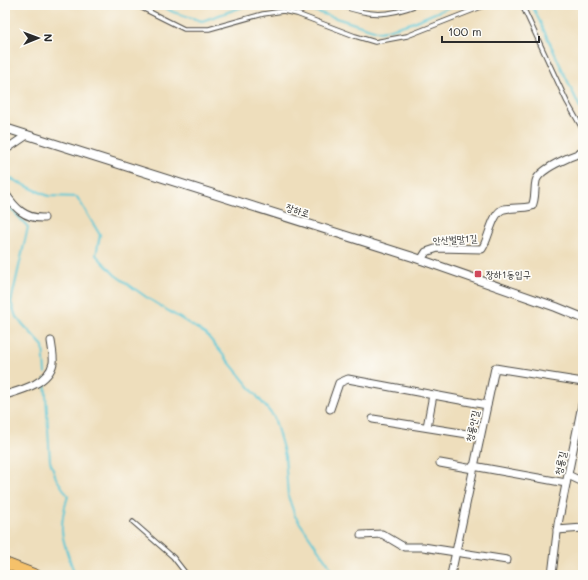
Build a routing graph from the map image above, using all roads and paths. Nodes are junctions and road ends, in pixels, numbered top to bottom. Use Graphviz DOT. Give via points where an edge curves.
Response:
graph roads {
  1 [pos="136,5"];
  2 [pos="339,5"];
  3 [pos="417,5"];
  4 [pos="486,5"];
  5 [pos="522,5"];
  6 [pos="5,128"];
  7 [pos="583,130"];
  8 [pos="27,135"];
  9 [pos="5,150"];
  10 [pos="583,152"];
  11 [pos="5,193"];
  12 [pos="44,218"];
  13 [pos="420,260"];
  14 [pos="583,318"];
  15 [pos="51,341"];
  16 [pos="583,382"];
  17 [pos="5,395"];
  18 [pos="433,395"];
  19 [pos="583,400"];
  20 [pos="487,405"];
  21 [pos="330,409"];
  22 [pos="373,419"];
  23 [pos="581,423"];
  24 [pos="427,427"];
  25 [pos="480,436"];
  26 [pos="440,463"];
  27 [pos="473,468"];
  28 [pos="567,479"];
  29 [pos="583,482"];
  30 [pos="133,522"];
  31 [pos="583,528"];
  32 [pos="557,530"];
  33 [pos="361,536"];
  34 [pos="455,552"];
  35 [pos="507,560"];
  36 [pos="5,563"];
  37 [pos="36,575"];
  38 [pos="187,575"];
  39 [pos="451,575"];
  40 [pos="552,575"];
  1 -- 4 [label="lane" via="184,29 209,29 283,11 376,42 407,36"];
  2 -- 3 [label="lane" via="386,15"];
  5 -- 7 [label="lane" via="566,102"];
  6 -- 8 [label="street, 장하로"];
  8 -- 9 [label="street"];
  8 -- 13 [label="street, 장하로"];
  10 -- 13 [label="street, 안산벌말1길" via="539,175 532,206 504,209 499,212 494,218 482,249 438,248 426,252"];
  11 -- 12 [label="street" via="22,212 34,219"];
  13 -- 14 [label="street, 장하로"];
  15 -- 17 [label="street" via="53,363 49,373 30,387"];
  16 -- 20 [label="street, 청룡안길" via="494,368"];
  18 -- 20 [label="street"];
  18 -- 21 [label="street" via="348,379 338,383"];
  18 -- 24 [label="street"];
  19 -- 23 [label="street, 청룡길"];
  20 -- 25 [label="street, 청룡안길"];
  22 -- 24 [label="street"];
  23 -- 28 [label="street, 청룡길"];
  24 -- 25 [label="street"];
  25 -- 27 [label="street, 청룡안길"];
  26 -- 27 [label="street"];
  27 -- 28 [label="street"];
  27 -- 34 [label="street, 청룡안길"];
  28 -- 29 [label="street"];
  28 -- 32 [label="street, 청룡길"];
  30 -- 38 [label="lane" via="173,557"];
  31 -- 32 [label="street"];
  32 -- 40 [label="street, 청룡길"];
  33 -- 34 [label="street" via="382,534 404,547"];
  34 -- 35 [label="street"];
  34 -- 39 [label="street, 청룡안길"];
  36 -- 37 [label="main road"];
}
